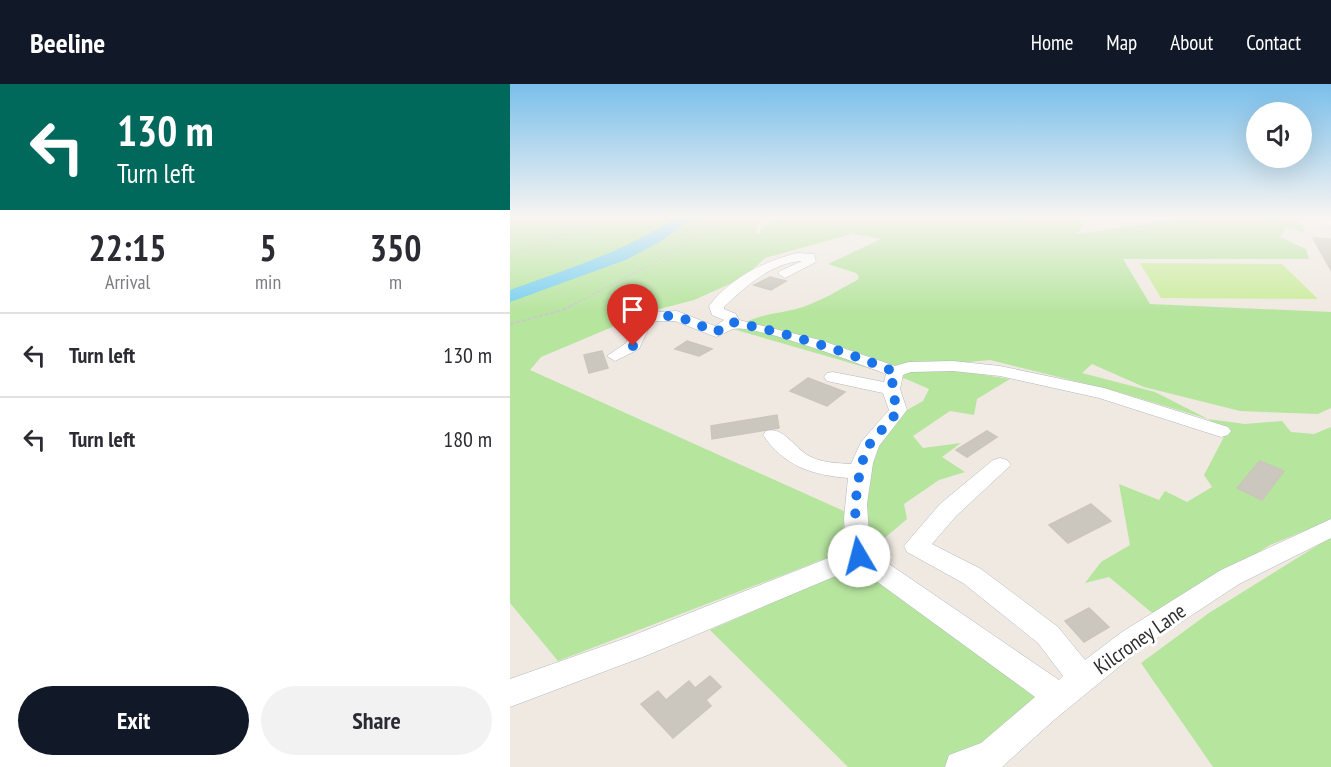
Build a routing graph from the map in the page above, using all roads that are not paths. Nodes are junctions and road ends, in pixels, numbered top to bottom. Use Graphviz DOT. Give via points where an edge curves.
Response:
graph roads {
  1 [pos="785,274"];
  2 [pos="732,322"];
  3 [pos="615,356"];
  4 [pos="833,377"];
  5 [pos="893,380"];
  6 [pos="1221,432"];
  7 [pos="773,435"];
  8 [pos="1000,465"];
  9 [pos="862,472"];
  10 [pos="1331,528"];
  11 [pos="859,556"];
  12 [pos="1083,679"];
  13 [pos="510,693"];
  14 [pos="1059,698"];
  15 [pos="960,767"];
  1 -- 2 [label="street" via="809,262 809,257 800,255 771,266 726,294 716,306 717,312 731,316"];
  2 -- 3 [label="street" via="716,332 677,316 648,316 633,346"];
  2 -- 5 [label="street" via="848,352"];
  4 -- 5 [label="street"];
  5 -- 6 [label="street" via="909,367 1000,371 1104,393"];
  5 -- 9 [label="street" via="898,410 867,449"];
  7 -- 9 [label="street" via="786,453 817,469"];
  8 -- 12 [label="street" via="948,510 916,546 972,576 1048,635"];
  9 -- 11 [label="street" via="854,535"];
  10 -- 12 [label="street, Kilcroney Lane" via="1230,577 1132,640"];
  11 -- 13 [label="street" via="638,646"];
  11 -- 14 [label="street"];
  12 -- 14 [label="street, Kilcroney Lane"];
  14 -- 15 [label="street, Kilcroney Lane" via="992,755"];
}
